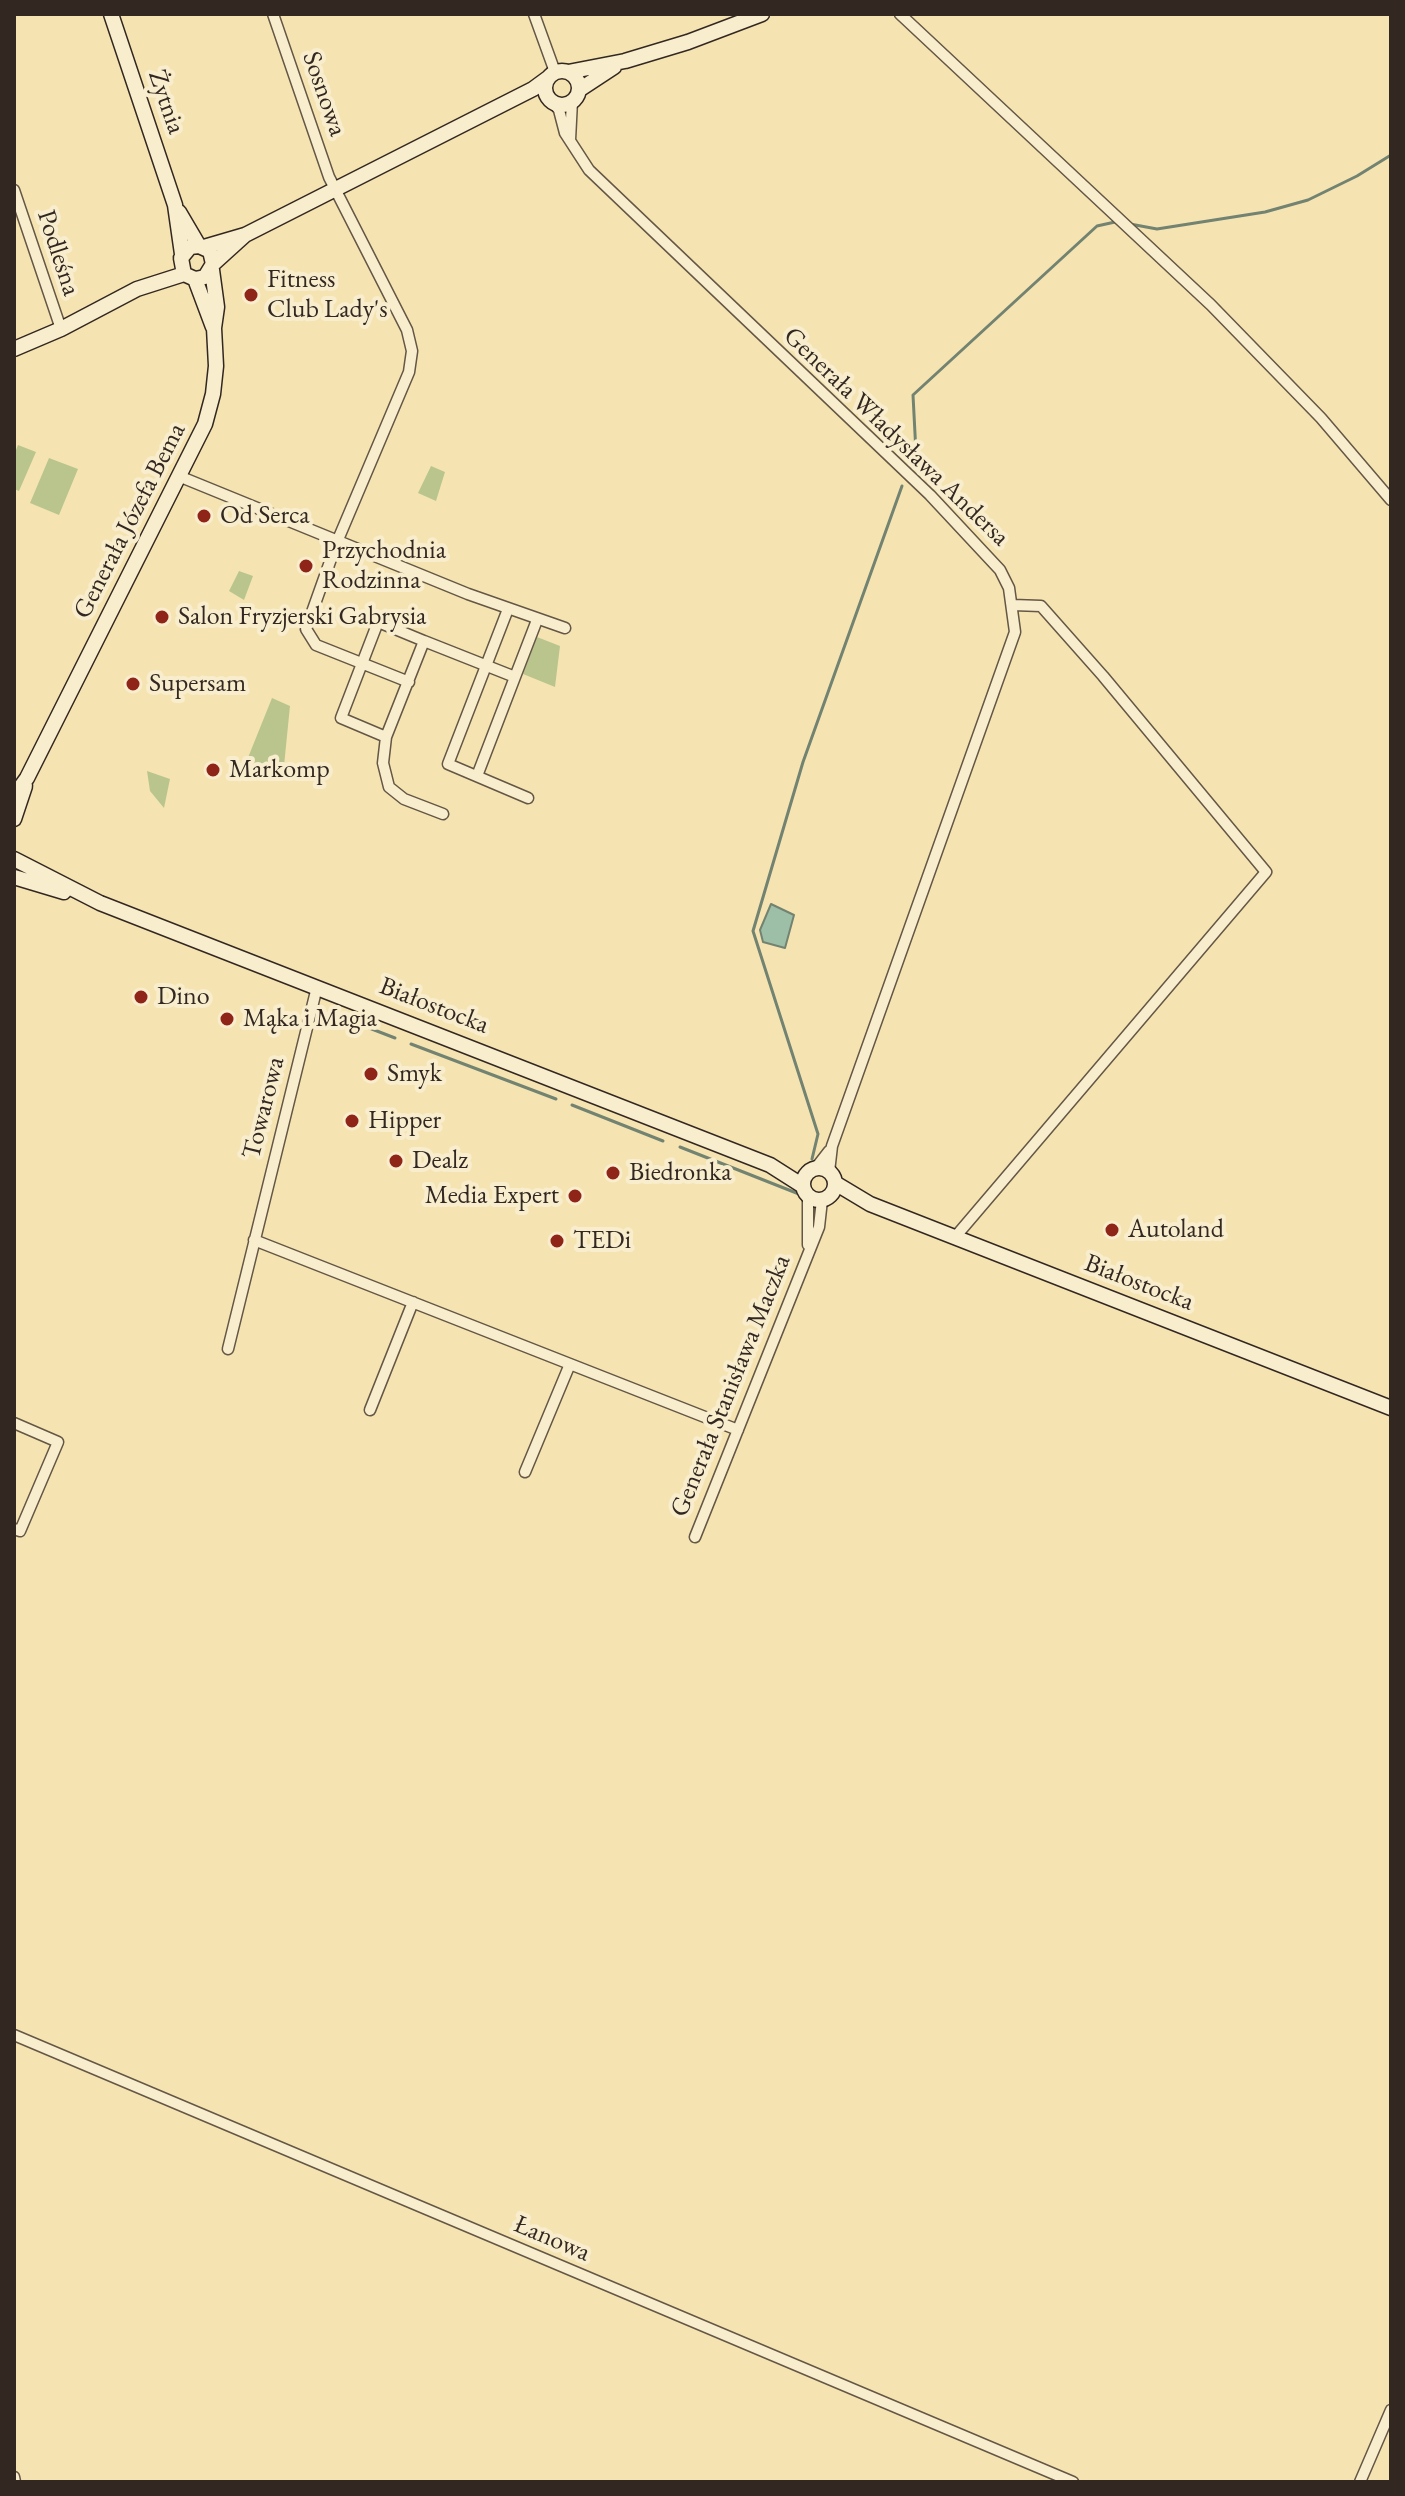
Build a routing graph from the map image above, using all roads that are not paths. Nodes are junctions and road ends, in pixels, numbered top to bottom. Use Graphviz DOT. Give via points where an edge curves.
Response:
graph roads {
  1 [pos="111,14"];
  2 [pos="273,14"];
  3 [pos="534,14"];
  4 [pos="762,14"];
  5 [pos="900,14"];
  6 [pos="625,61"];
  7 [pos="557,74"];
  8 [pos="575,96"];
  9 [pos="551,101"];
  10 [pos="496,106"];
  11 [pos="570,140"];
  12 [pos="334,188"];
  13 [pos="14,190"];
  14 [pos="175,205"];
  15 [pos="245,235"];
  16 [pos="202,246"];
  17 [pos="182,256"];
  18 [pos="213,267"];
  19 [pos="190,276"];
  20 [pos="137,289"];
  21 [pos="214,328"];
  22 [pos="61,329"];
  23 [pos="14,349"];
  24 [pos="181,477"];
  25 [pos="1391,500"];
  26 [pos="337,542"];
  27 [pos="1013,605"];
  28 [pos="508,609"];
  29 [pos="537,620"];
  30 [pos="565,628"];
  31 [pos="424,641"];
  32 [pos="363,663"];
  33 [pos="486,665"];
  34 [pos="515,677"];
  35 [pos="409,682"];
  36 [pos="386,737"];
  37 [pos="477,776"];
  38 [pos="27,778"];
  39 [pos="14,796"];
  40 [pos="528,798"];
  41 [pos="443,814"];
  42 [pos="14,819"];
  43 [pos="14,859"];
  44 [pos="14,877"];
  45 [pos="80,894"];
  46 [pos="317,987"];
  47 [pos="770,1165"];
  48 [pos="823,1173"];
  49 [pos="815,1195"];
  50 [pos="870,1204"];
  51 [pos="956,1236"];
  52 [pos="254,1240"];
  53 [pos="413,1302"];
  54 [pos="228,1349"];
  55 [pos="570,1364"];
  56 [pos="1391,1408"];
  57 [pos="370,1410"];
  58 [pos="14,1423"];
  59 [pos="738,1430"];
  60 [pos="525,1472"];
  61 [pos="14,1529"];
  62 [pos="695,1537"];
  63 [pos="14,2035"];
  64 [pos="1391,2410"];
  65 [pos="1073,2482"];
  66 [pos="1360,2482"];
  1 -- 14 [label="street, Żytnia"];
  2 -- 12 [label="street, Sosnowa"];
  3 -- 7 [label="street"];
  4 -- 6 [label="street"];
  5 -- 25 [label="street" via="1211,305 1321,418"];
  6 -- 7 [label="street"];
  6 -- 8 [label="street"];
  7 -- 8 [label="street" via="577,79"];
  7 -- 9 [label="street" via="545,88"];
  7 -- 10 [label="street"];
  8 -- 9 [label="street" via="564,105"];
  8 -- 11 [label="street"];
  9 -- 10 [label="street"];
  9 -- 11 [label="street, Generała Władysława Andersa"];
  10 -- 12 [label="street"];
  11 -- 27 [label="street, Generała Władysława Andersa" via="589,170 978,545 1000,570"];
  12 -- 15 [label="street"];
  12 -- 26 [label="street, Sosnowa" via="407,330 412,351 409,372"];
  13 -- 22 [label="street, Podleśna"];
  14 -- 16 [label="street, Żytnia"];
  14 -- 17 [label="street, Żytnia"];
  15 -- 16 [label="street"];
  15 -- 18 [label="street"];
  16 -- 17 [label="street" via="190,247"];
  16 -- 18 [label="street" via="213,258"];
  17 -- 19 [label="street"];
  17 -- 20 [label="street"];
  18 -- 19 [label="street" via="205,277"];
  18 -- 21 [label="street, Generała Józefa Bema"];
  19 -- 20 [label="street"];
  19 -- 21 [label="street"];
  20 -- 22 [label="street"];
  21 -- 24 [label="street, Generała Józefa Bema" via="213,394"];
  22 -- 23 [label="street"];
  24 -- 26 [label="street"];
  24 -- 38 [label="street, Generała Józefa Bema"];
  26 -- 28 [label="street"];
  26 -- 32 [label="street, Sosnowa" via="306,629 316,645"];
  27 -- 48 [label="street, Generała Władysława Andersa" via="1015,632"];
  27 -- 51 [label="street" via="1041,606 1266,872"];
  28 -- 29 [label="street"];
  28 -- 33 [label="street"];
  29 -- 30 [label="street"];
  29 -- 34 [label="street"];
  31 -- 32 [label="street" via="378,622"];
  31 -- 33 [label="street"];
  31 -- 35 [label="street"];
  32 -- 35 [label="street"];
  32 -- 36 [label="street" via="341,718"];
  33 -- 34 [label="street"];
  33 -- 37 [label="street" via="448,764"];
  34 -- 37 [label="street"];
  35 -- 36 [label="street"];
  36 -- 41 [label="street" via="383,763 389,787 404,799"];
  37 -- 40 [label="street"];
  38 -- 39 [label="street, Generała Józefa Bema"];
  38 -- 42 [label="street, Generała Józefa Bema"];
  43 -- 45 [label="street, Białostocka"];
  44 -- 45 [label="street, Białostocka"];
  45 -- 46 [label="street, Białostocka"];
  46 -- 47 [label="street, Białostocka"];
  46 -- 52 [label="street, Towarowa"];
  47 -- 48 [label="street, Białostocka"];
  47 -- 49 [label="street, Białostocka"];
  48 -- 49 [label="street" via="805,1176"];
  48 -- 49 [label="street" via="833,1192"];
  48 -- 50 [label="street, Białostocka"];
  49 -- 50 [label="street, Białostocka"];
  49 -- 59 [label="street, Generała Stanisława Maczka" via="819,1227"];
  50 -- 51 [label="street, Białostocka"];
  51 -- 56 [label="street, Białostocka"];
  52 -- 53 [label="street"];
  52 -- 54 [label="street, Towarowa"];
  53 -- 55 [label="street"];
  53 -- 57 [label="street"];
  55 -- 59 [label="street"];
  55 -- 60 [label="street"];
  58 -- 61 [label="street" via="58,1442 20,1531"];
  59 -- 62 [label="street, Generała Stanisława Maczka"];
  63 -- 65 [label="street, Łanowa"];
  64 -- 66 [label="street"];
}
